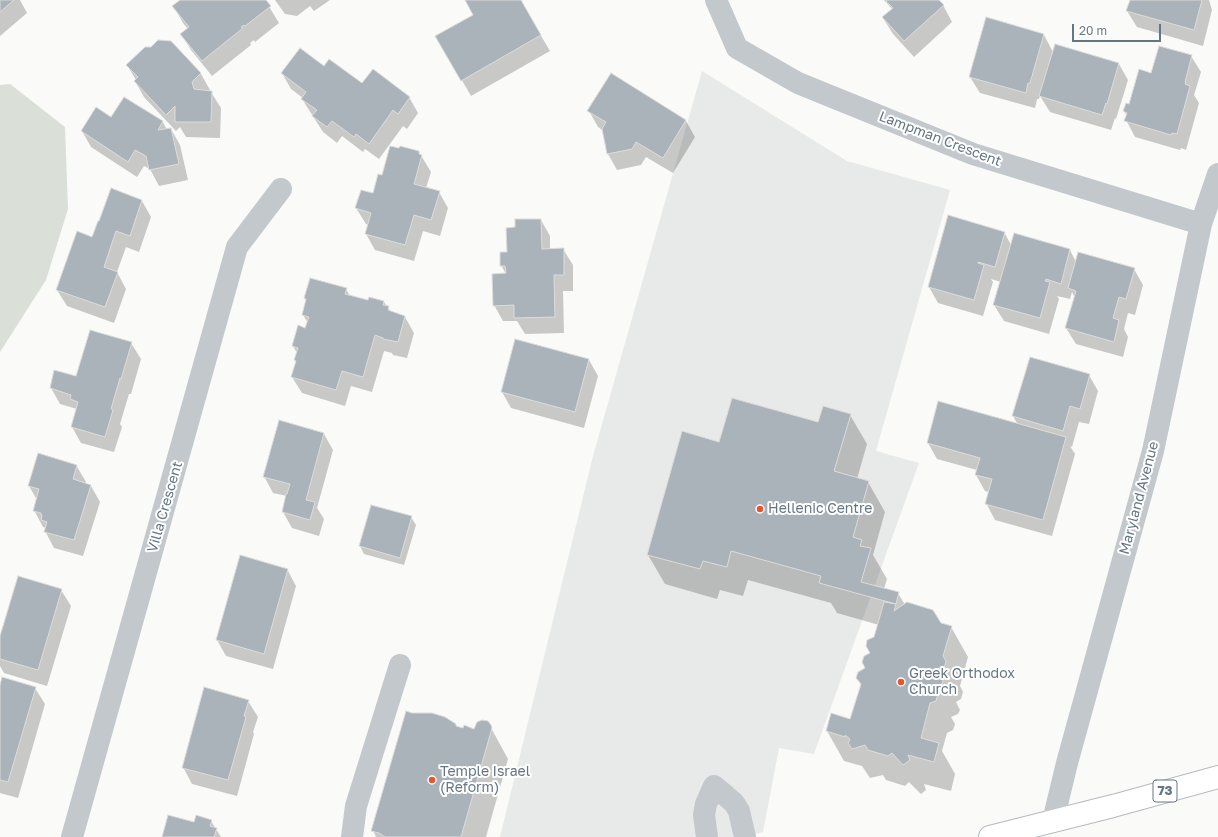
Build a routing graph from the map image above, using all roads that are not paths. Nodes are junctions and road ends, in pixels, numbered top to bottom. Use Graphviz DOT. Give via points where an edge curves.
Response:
graph roads {
  1 [pos="716,0"];
  2 [pos="1218,174"];
  3 [pos="281,188"];
  4 [pos="1201,224"];
  5 [pos="400,665"];
  6 [pos="1218,777"];
  7 [pos="1053,821"];
  8 [pos="72,837"];
  9 [pos="352,837"];
  10 [pos="707,837"];
  11 [pos="745,837"];
  12 [pos="990,837"];
  1 -- 4 [label="street, Lampman Crescent" via="737,48 798,83 973,154"];
  2 -- 4 [label="street, Maryland Avenue"];
  3 -- 8 [label="street, Villa Crescent" via="238,247"];
  4 -- 7 [label="street, Maryland Avenue" via="1153,451"];
  5 -- 9 [label="street" via="356,806"];
  6 -- 7 [label="main road, 73"];
  7 -- 12 [label="main road, 73"];
  10 -- 11 [label="street" via="704,815 714,786 734,803 739,811"];
}
